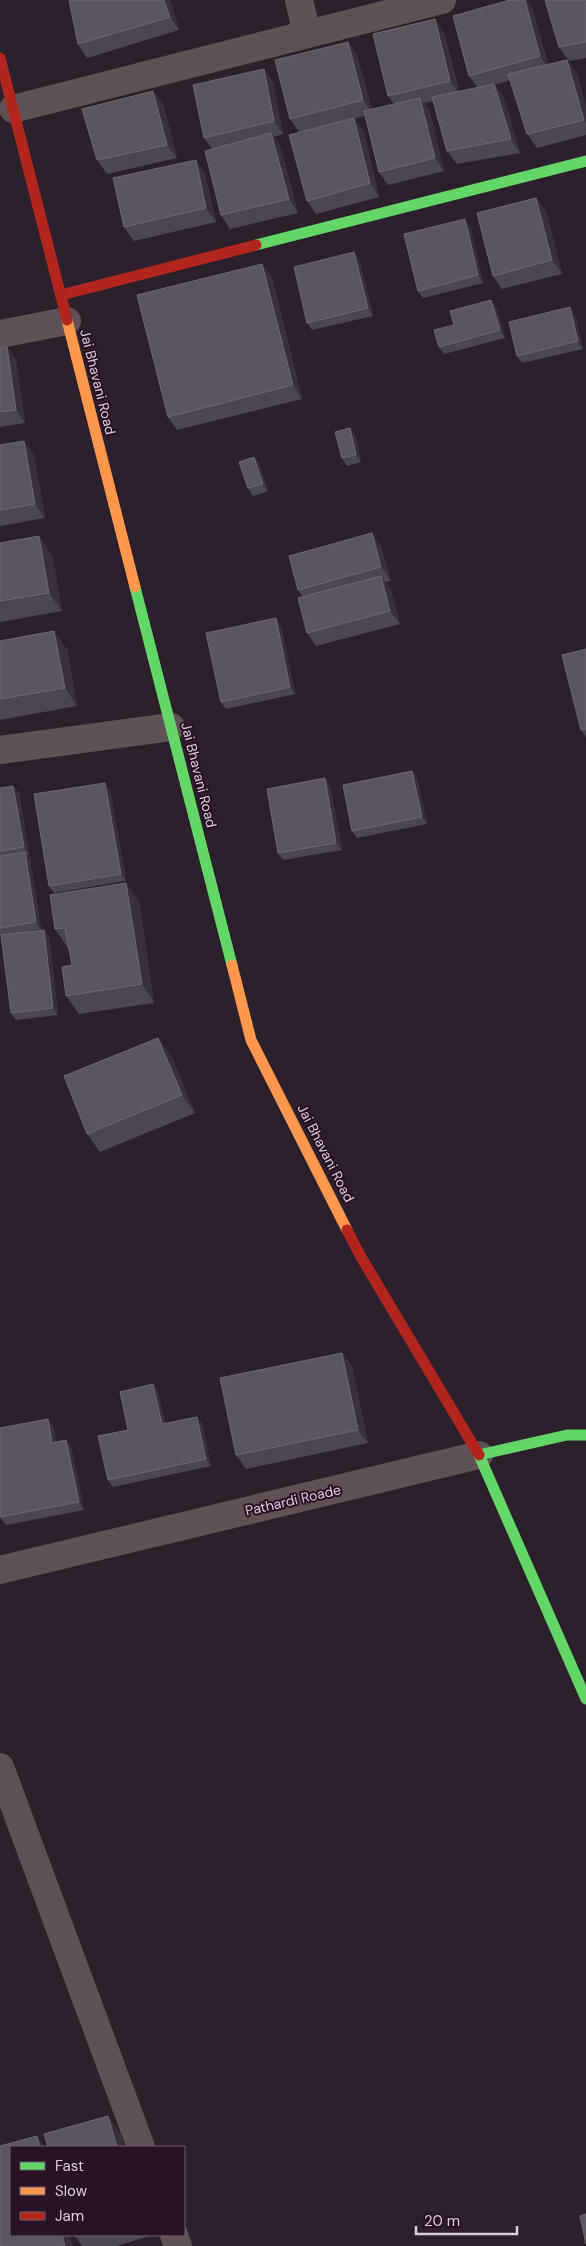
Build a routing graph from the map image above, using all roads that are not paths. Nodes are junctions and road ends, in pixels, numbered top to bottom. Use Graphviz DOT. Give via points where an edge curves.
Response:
graph roads {
  1 [pos="299,0"];
  2 [pos="442,0"];
  3 [pos="307,34"];
  4 [pos="0,58"];
  5 [pos="13,109"];
  6 [pos="586,162"];
  7 [pos="64,308"];
  8 [pos="0,334"];
  9 [pos="171,727"];
  10 [pos="0,750"];
  11 [pos="586,1423"];
  12 [pos="567,1435"];
  13 [pos="586,1435"];
  14 [pos="478,1455"];
  15 [pos="0,1570"];
  16 [pos="586,1699"];
  17 [pos="0,1767"];
  18 [pos="141,2146"];
  1 -- 3 [label="street"];
  2 -- 3 [label="street"];
  3 -- 5 [label="street"];
  4 -- 5 [label="street, Jai Bhavani Road"];
  5 -- 7 [label="street, Jai Bhavani Road"];
  6 -- 7 [label="street"];
  7 -- 8 [label="street"];
  7 -- 9 [label="street, Jai Bhavani Road"];
  9 -- 10 [label="street"];
  9 -- 14 [label="street, Jai Bhavani Road" via="251,1040 361,1257"];
  11 -- 12 [label="street"];
  12 -- 13 [label="street, Pathardi Roade"];
  12 -- 14 [label="street, Pathardi Roade"];
  14 -- 15 [label="street, Pathardi Roade"];
  14 -- 16 [label="street, Jai Bhavani Road"];
  17 -- 18 [label="street"];
}
